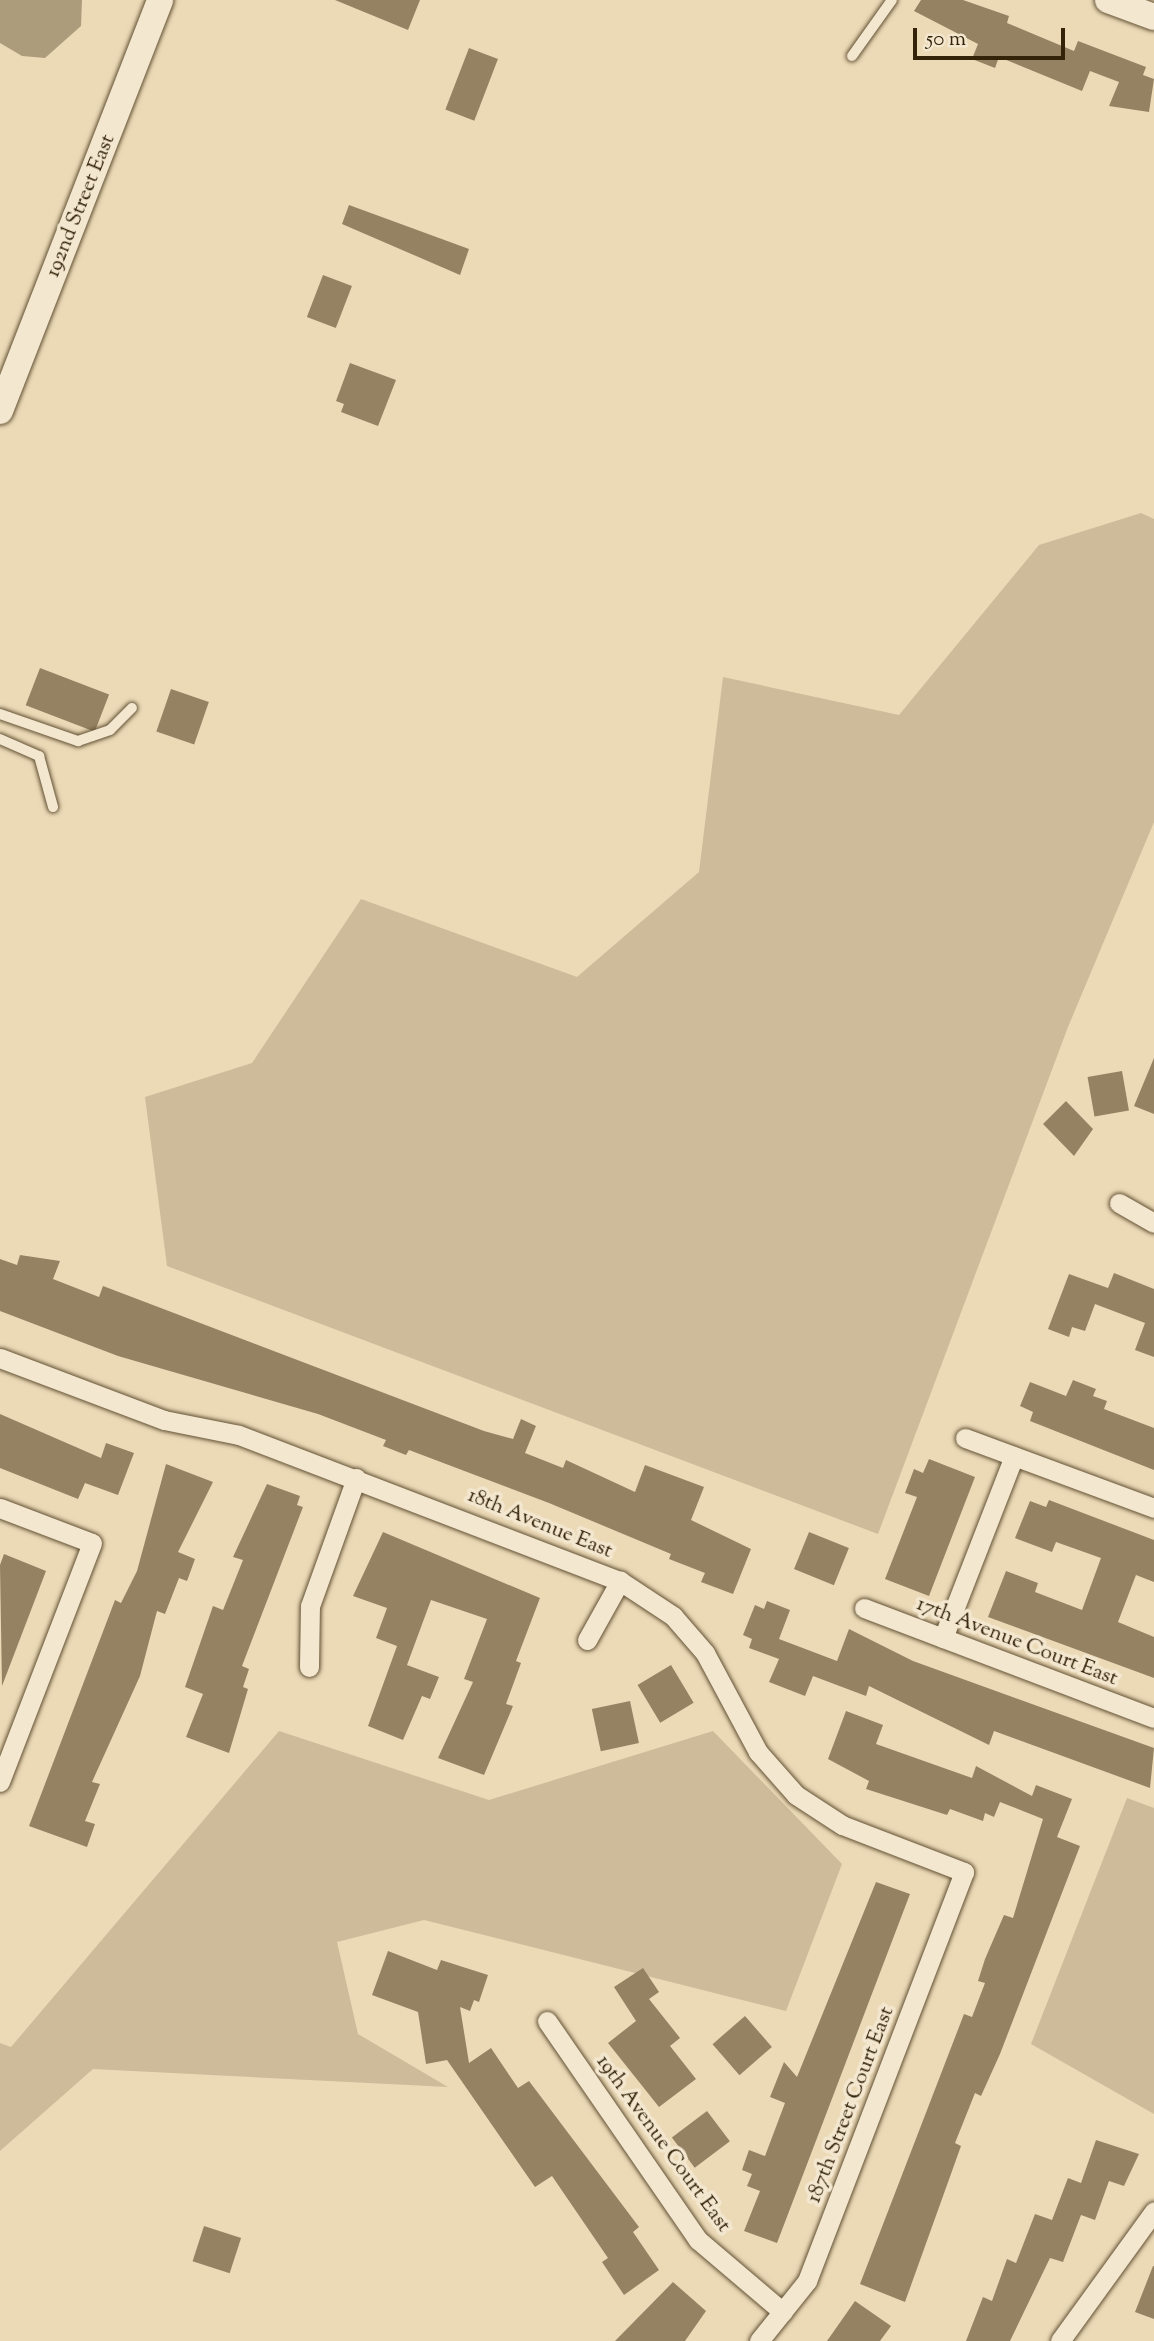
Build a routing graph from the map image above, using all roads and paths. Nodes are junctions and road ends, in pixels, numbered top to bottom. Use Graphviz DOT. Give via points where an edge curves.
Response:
graph roads {
  1 [pos="160,0"];
  2 [pos="892,0"];
  3 [pos="1108,0"];
  4 [pos="1154,17"];
  5 [pos="852,56"];
  6 [pos="1,405"];
  7 [pos="132,708"];
  8 [pos="0,714"];
  9 [pos="0,739"];
  10 [pos="53,807"];
  11 [pos="1119,1203"];
  12 [pos="1154,1223"];
  13 [pos="0,1358"];
  14 [pos="965,1438"];
  15 [pos="1014,1456"];
  16 [pos="356,1478"];
  17 [pos="0,1508"];
  18 [pos="1154,1508"];
  19 [pos="620,1581"];
  20 [pos="864,1608"];
  21 [pos="943,1638"];
  22 [pos="587,1640"];
  23 [pos="309,1667"];
  24 [pos="1154,1718"];
  25 [pos="0,1782"];
  26 [pos="964,1872"];
  27 [pos="547,2021"];
  28 [pos="1153,2212"];
  29 [pos="783,2312"];
  30 [pos="759,2341"];
  31 [pos="1060,2341"];
  1 -- 6 [label="street, 192nd Street East"];
  2 -- 5 [label="lane"];
  3 -- 4 [label="street"];
  7 -- 8 [label="lane" via="92,740"];
  9 -- 10 [label="lane" via="39,756"];
  11 -- 12 [label="street"];
  13 -- 16 [label="street, 18th Avenue East" via="164,1420 239,1435"];
  14 -- 15 [label="street"];
  15 -- 18 [label="street"];
  15 -- 21 [label="street"];
  16 -- 19 [label="street, 18th Avenue East"];
  16 -- 23 [label="street" via="310,1606"];
  17 -- 25 [label="street" via="92,1543"];
  19 -- 22 [label="street"];
  19 -- 26 [label="street, 18th Avenue East" via="673,1616 705,1653 758,1752 796,1795 842,1825"];
  20 -- 21 [label="street, 17th Avenue Court East"];
  21 -- 24 [label="street, 17th Avenue Court East"];
  26 -- 29 [label="street, 187th Street Court East" via="807,2281"];
  27 -- 29 [label="street, 19th Avenue Court East" via="698,2240"];
  28 -- 31 [label="street"];
  29 -- 30 [label="street, 187th Street Court East"];
}
